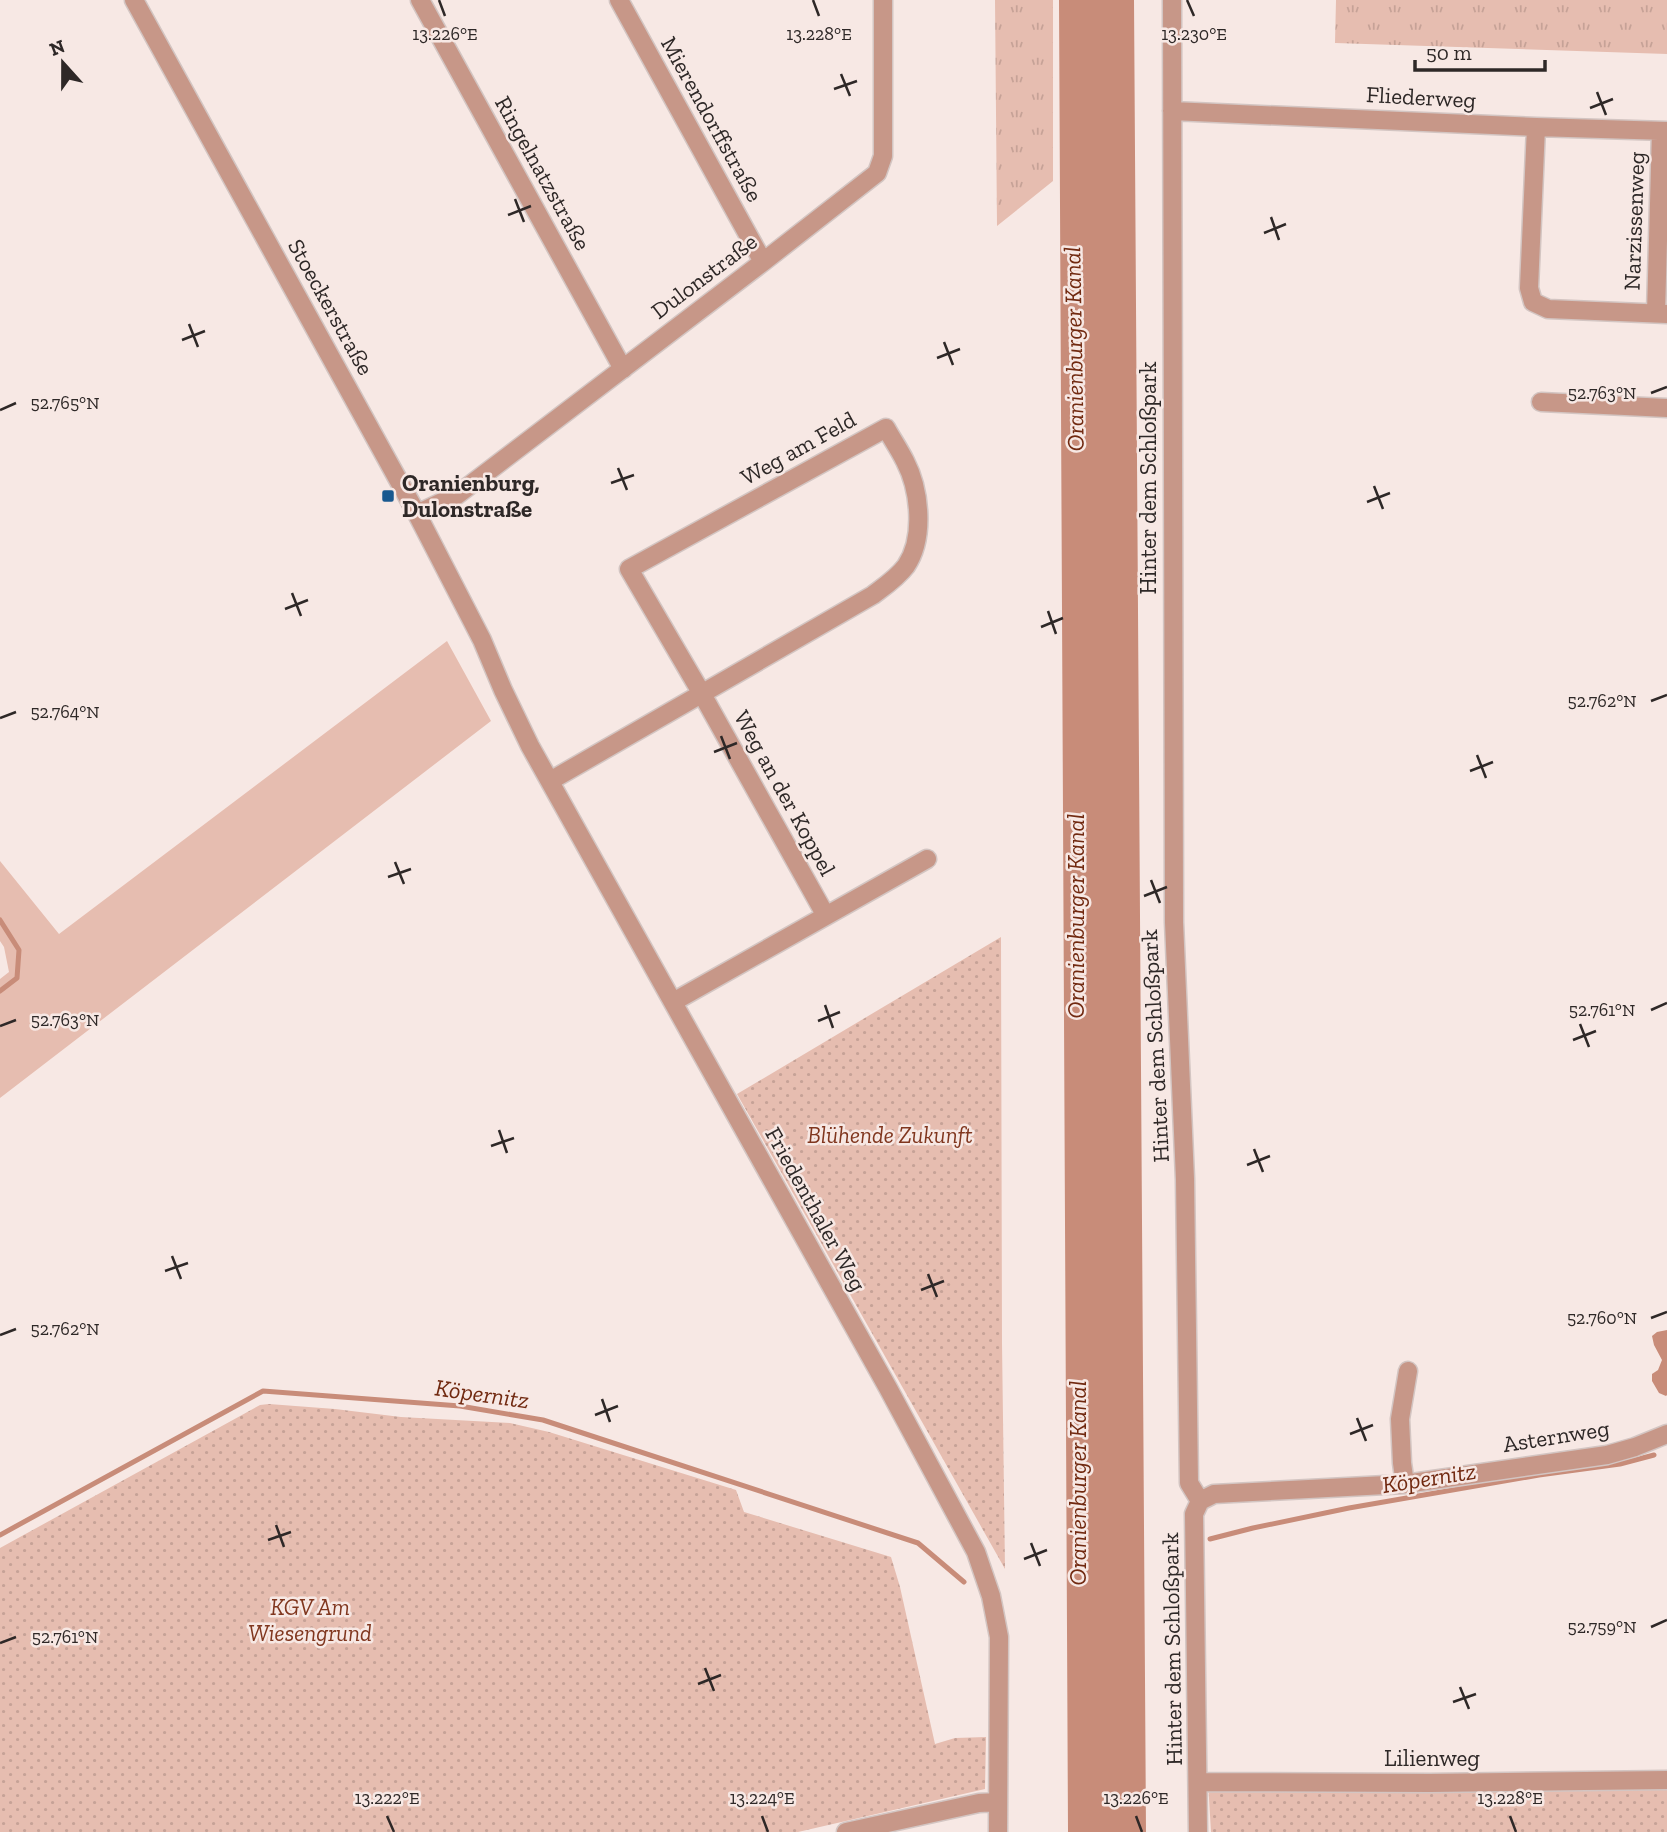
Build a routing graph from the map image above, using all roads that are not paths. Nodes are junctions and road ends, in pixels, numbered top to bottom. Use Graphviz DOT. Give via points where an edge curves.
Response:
graph roads {
  1 [pos="134,0"];
  2 [pos="420,0"];
  3 [pos="619,0"];
  4 [pos="883,0"];
  5 [pos="1172,0"];
  6 [pos="1172,111"];
  7 [pos="1536,127"];
  8 [pos="1664,131"];
  9 [pos="763,262"];
  10 [pos="1662,314"];
  11 [pos="623,369"];
  12 [pos="1541,402"];
  13 [pos="1667,408"];
  14 [pos="417,514"];
  15 [pos="482,640"];
  16 [pos="702,694"];
  17 [pos="550,781"];
  18 [pos="928,859"];
  19 [pos="826,916"];
  20 [pos="673,1003"];
  21 [pos="1408,1371"];
  22 [pos="1667,1434"];
  23 [pos="1405,1484"];
  24 [pos="1200,1501"];
  25 [pos="1667,1780"];
  26 [pos="1198,1782"];
  27 [pos="998,1802"];
  28 [pos="846,1832"];
  29 [pos="998,1832"];
  30 [pos="1198,1832"];
  1 -- 14 [label="street, Stoeckerstraße"];
  2 -- 11 [label="street, Ringelnatzstraße"];
  3 -- 9 [label="street, Mierendorffstraße"];
  4 -- 9 [label="street, Dulonstraße" via="883,156 877,173"];
  5 -- 6 [label="street, Hinter dem Schloßpark"];
  6 -- 7 [label="street, Fliederweg"];
  6 -- 24 [label="street, Hinter dem Schloßpark" via="1174,922 1185,1179 1189,1483"];
  7 -- 8 [label="street, Fliederweg"];
  7 -- 10 [label="street" via="1529,288 1533,302 1548,309"];
  8 -- 10 [label="street, Narzissenweg"];
  9 -- 11 [label="street, Dulonstraße"];
  11 -- 14 [label="street, Dulonstraße" via="457,495"];
  12 -- 13 [label="street"];
  14 -- 15 [label="street, Stoeckerstraße"];
  15 -- 17 [label="street, Friedenthaler Weg"];
  16 -- 16 [label="street, Weg am Feld" via="629,569 886,428 906,463 919,515 916,545 907,565 873,595"];
  16 -- 17 [label="street, Weg am Feld"];
  16 -- 19 [label="street, Weg an der Koppel"];
  17 -- 20 [label="street, Friedenthaler Weg"];
  18 -- 19 [label="street"];
  19 -- 20 [label="street"];
  20 -- 27 [label="street, Friedenthaler Weg" via="976,1552 999,1637"];
  21 -- 23 [label="street" via="1400,1419"];
  22 -- 23 [label="street, Asternweg" via="1607,1455"];
  23 -- 24 [label="street, Asternweg" via="1214,1494"];
  24 -- 26 [label="street, Hinter dem Schloßpark" via="1194,1514"];
  25 -- 26 [label="street, Lilienweg"];
  26 -- 30 [label="street, Hinter dem Schloßpark"];
  27 -- 28 [label="street"];
  27 -- 29 [label="street, Friedenthaler Weg"];
}
